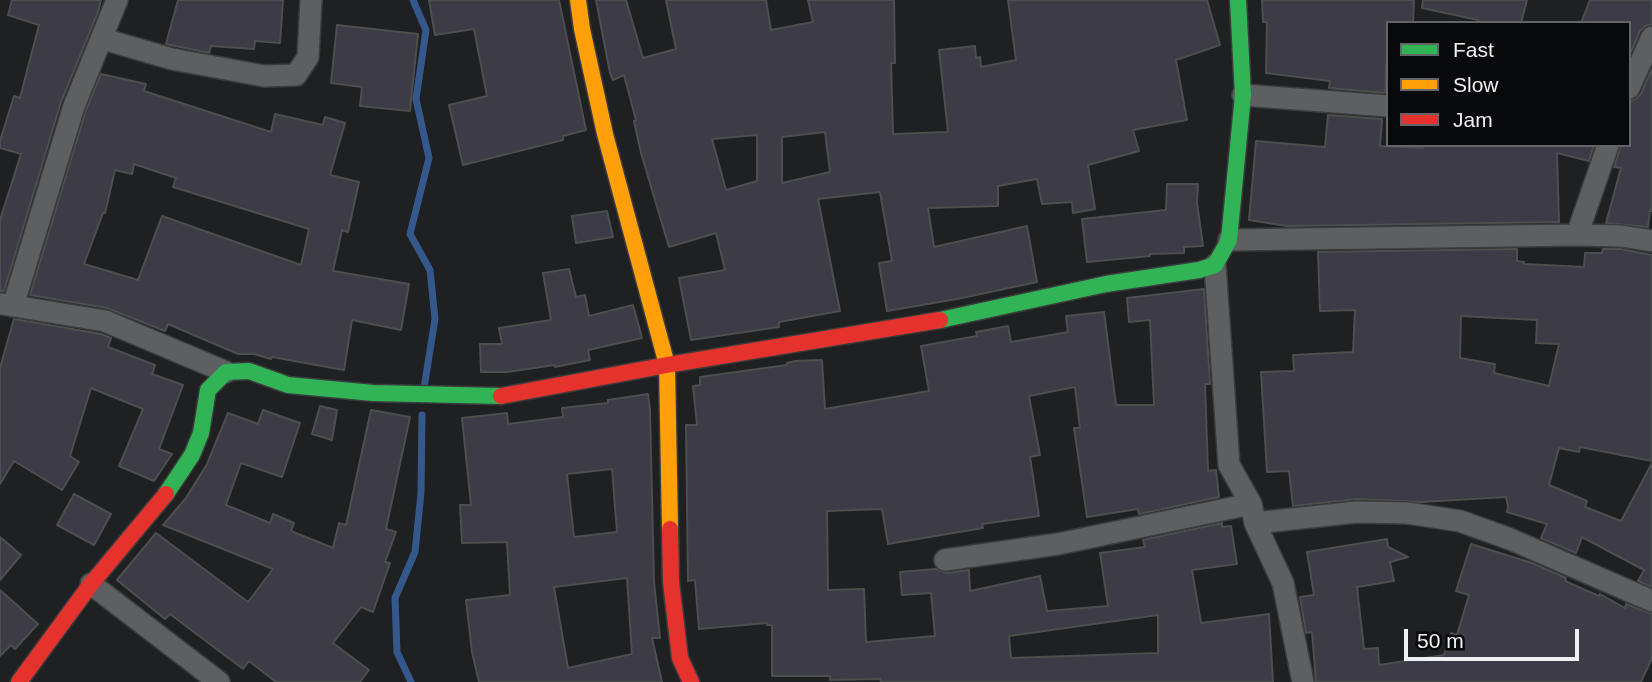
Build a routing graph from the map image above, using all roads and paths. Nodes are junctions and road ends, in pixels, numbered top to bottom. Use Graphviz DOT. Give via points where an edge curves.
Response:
graph roads {
  1 [pos="117,0"];
  2 [pos="311,0"];
  3 [pos="578,0"];
  4 [pos="1238,0"];
  5 [pos="1652,37"];
  6 [pos="103,39"];
  7 [pos="1631,84"];
  8 [pos="1243,95"];
  9 [pos="1386,106"];
  10 [pos="1607,147"];
  11 [pos="1577,235"];
  12 [pos="1228,240"];
  13 [pos="1652,241"];
  14 [pos="1215,265"];
  15 [pos="7,304"];
  16 [pos="667,365"];
  17 [pos="226,372"];
  18 [pos="1253,514"];
  19 [pos="945,560"];
  20 [pos="91,584"];
  21 [pos="1652,601"];
  22 [pos="19,682"];
  23 [pos="219,682"];
  24 [pos="691,682"];
  25 [pos="1303,682"];
  1 -- 6 [label="street"];
  2 -- 6 [label="street" via="308,57 296,75 264,76 172,59"];
  3 -- 16 [label="street" via="605,134"];
  4 -- 8 [label="street"];
  5 -- 7 [label="street"];
  6 -- 15 [label="street" via="74,106"];
  8 -- 9 [label="street"];
  8 -- 12 [label="street"];
  10 -- 11 [label="street"];
  11 -- 12 [label="street"];
  11 -- 13 [label="street"];
  12 -- 14 [label="street"];
  14 -- 16 [label="street" via="1106,284 969,316"];
  14 -- 18 [label="street" via="1229,465"];
  15 -- 17 [label="street" via="105,321"];
  16 -- 17 [label="street" via="501,396 361,392 288,385 248,371"];
  16 -- 24 [label="street" via="671,582 680,658"];
  17 -- 20 [label="street" via="208,390 201,433 171,488"];
  18 -- 19 [label="street"];
  18 -- 21 [label="street" via="1407,513 1460,521"];
  18 -- 25 [label="street" via="1283,583"];
  20 -- 22 [label="street"];
  20 -- 23 [label="street"];
}
